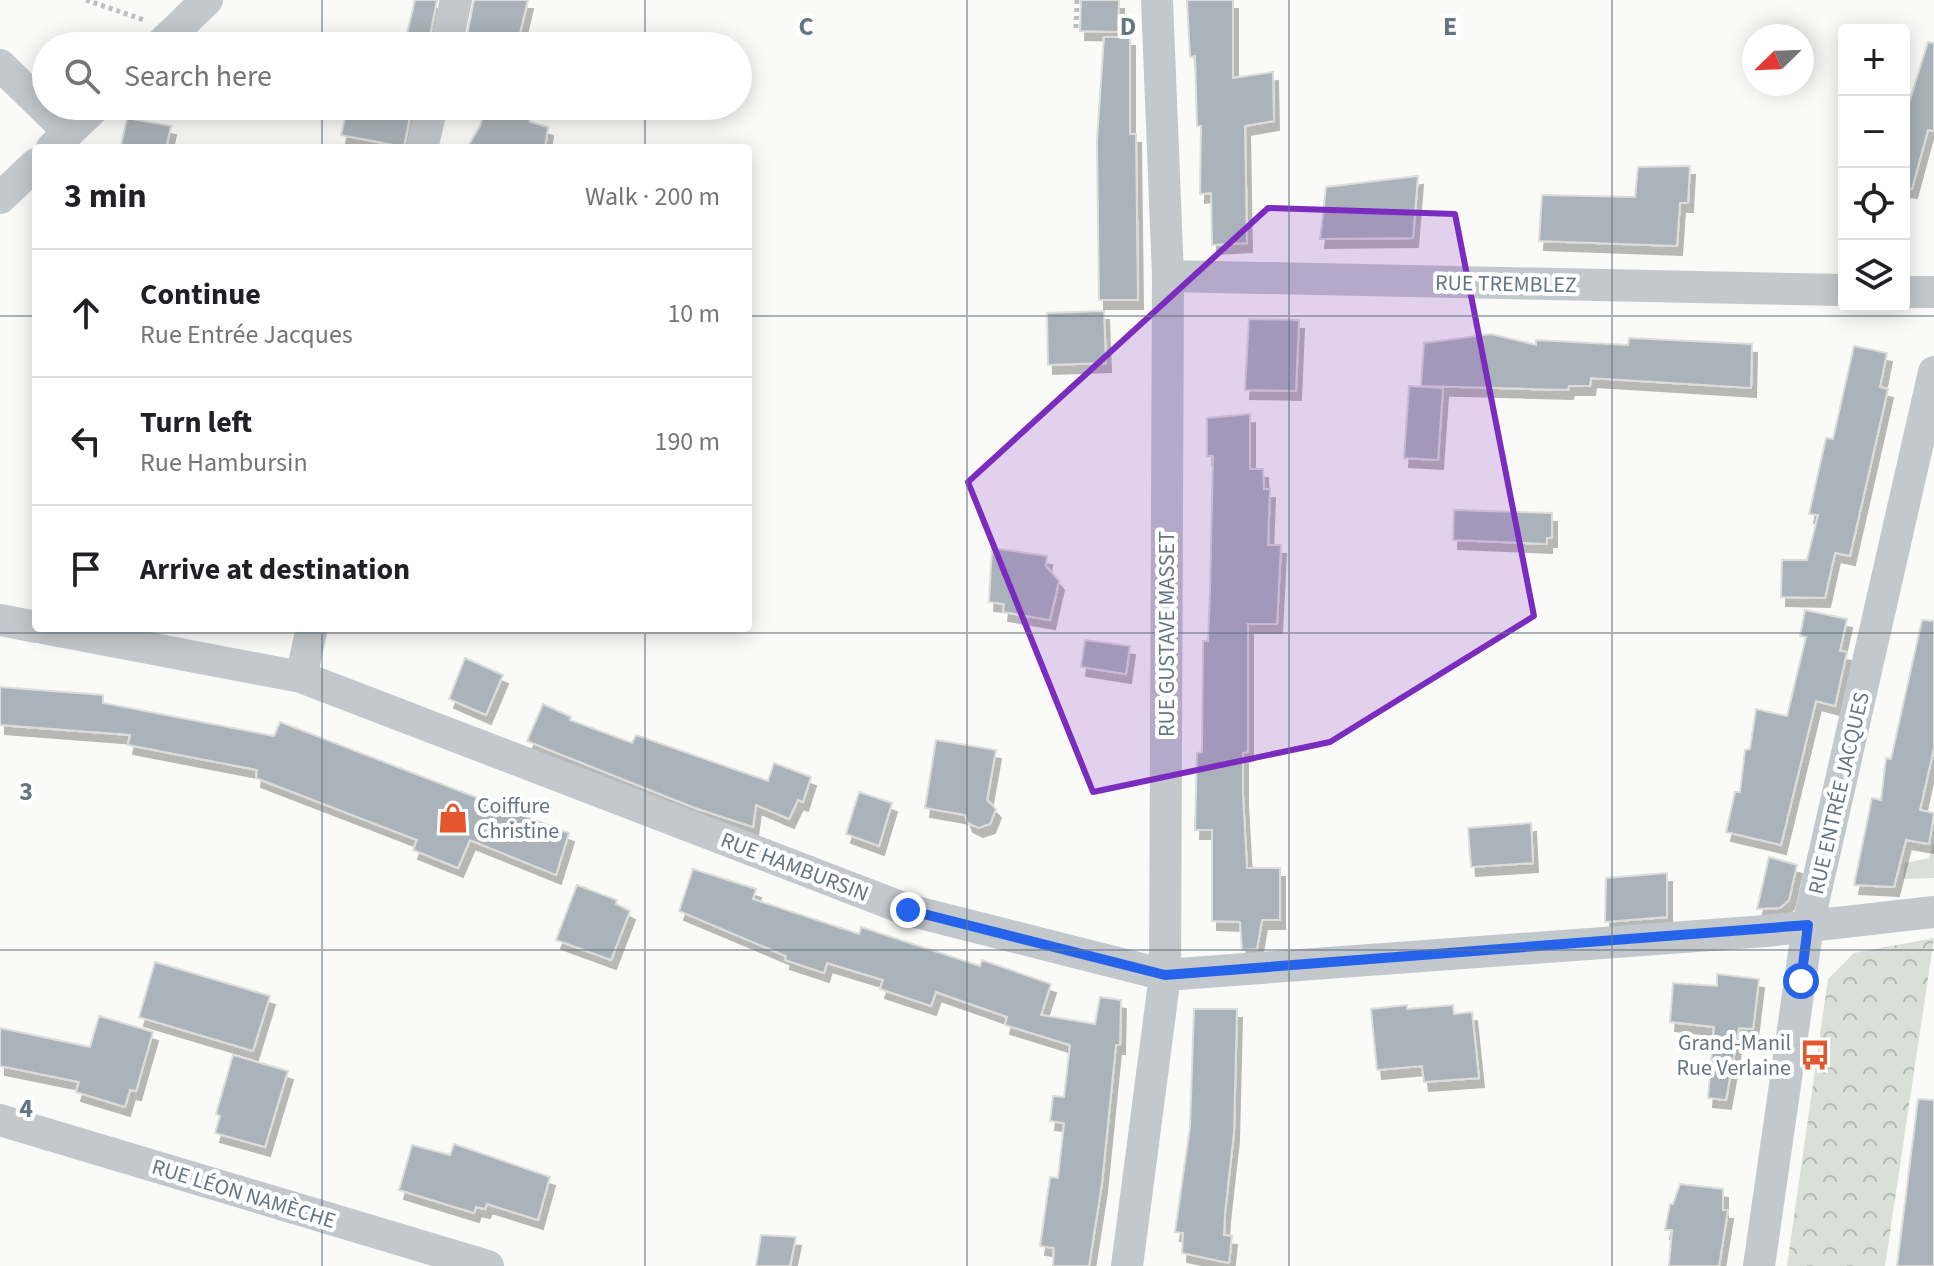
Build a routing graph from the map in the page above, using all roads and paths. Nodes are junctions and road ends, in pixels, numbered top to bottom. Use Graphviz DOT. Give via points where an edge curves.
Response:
graph roads {
  1 [pos="86,0"];
  2 [pos="207,0"];
  3 [pos="456,0"];
  4 [pos="1077,0"];
  5 [pos="1157,0"];
  6 [pos="1076,28"];
  7 [pos="152,32"];
  8 [pos="174,32"];
  9 [pos="449,32"];
  10 [pos="0,65"];
  11 [pos="32,104"];
  12 [pos="45,120"];
  13 [pos="82,120"];
  14 [pos="429,120"];
  15 [pos="61,140"];
  16 [pos="423,144"];
  17 [pos="32,168"];
  18 [pos="0,198"];
  19 [pos="1168,276"];
  20 [pos="1838,290"];
  21 [pos="1910,292"];
  22 [pos="1934,292"];
  23 [pos="1934,372"];
  24 [pos="0,620"];
  25 [pos="32,626"];
  26 [pos="64,632"];
  27 [pos="311,632"];
  28 [pos="301,677"];
  29 [pos="1934,912"];
  30 [pos="1808,925"];
  31 [pos="1165,975"];
  32 [pos="0,1120"];
  33 [pos="488,1266"];
  34 [pos="1127,1266"];
  35 [pos="1759,1266"];
  1 -- 7 [label="path"];
  2 -- 8 [label="street"];
  3 -- 9 [label="street"];
  4 -- 6 [label="path"];
  5 -- 19 [label="street, RUE GUSTAVE MASSET"];
  10 -- 11 [label="street"];
  12 -- 15 [label="street"];
  13 -- 15 [label="street"];
  14 -- 16 [label="street"];
  17 -- 18 [label="street"];
  19 -- 20 [label="street, RUE TREMBLEZ"];
  19 -- 31 [label="street, RUE GUSTAVE MASSET"];
  21 -- 22 [label="street"];
  23 -- 30 [label="street, RUE ENTRÉE JACQUES"];
  24 -- 25 [label="street"];
  26 -- 28 [label="street, RUE HAMBURSIN"];
  27 -- 28 [label="street"];
  28 -- 31 [label="street, RUE HAMBURSIN" via="908,910"];
  29 -- 30 [label="street, RUE HAMBURSIN"];
  30 -- 31 [label="street, RUE HAMBURSIN"];
  30 -- 35 [label="street, RUE ENTRÉE JACQUES"];
  31 -- 34 [label="street, RUE GUSTAVE MASSET"];
  32 -- 33 [label="street, RUE LÉON NAMÈCHE"];
}
